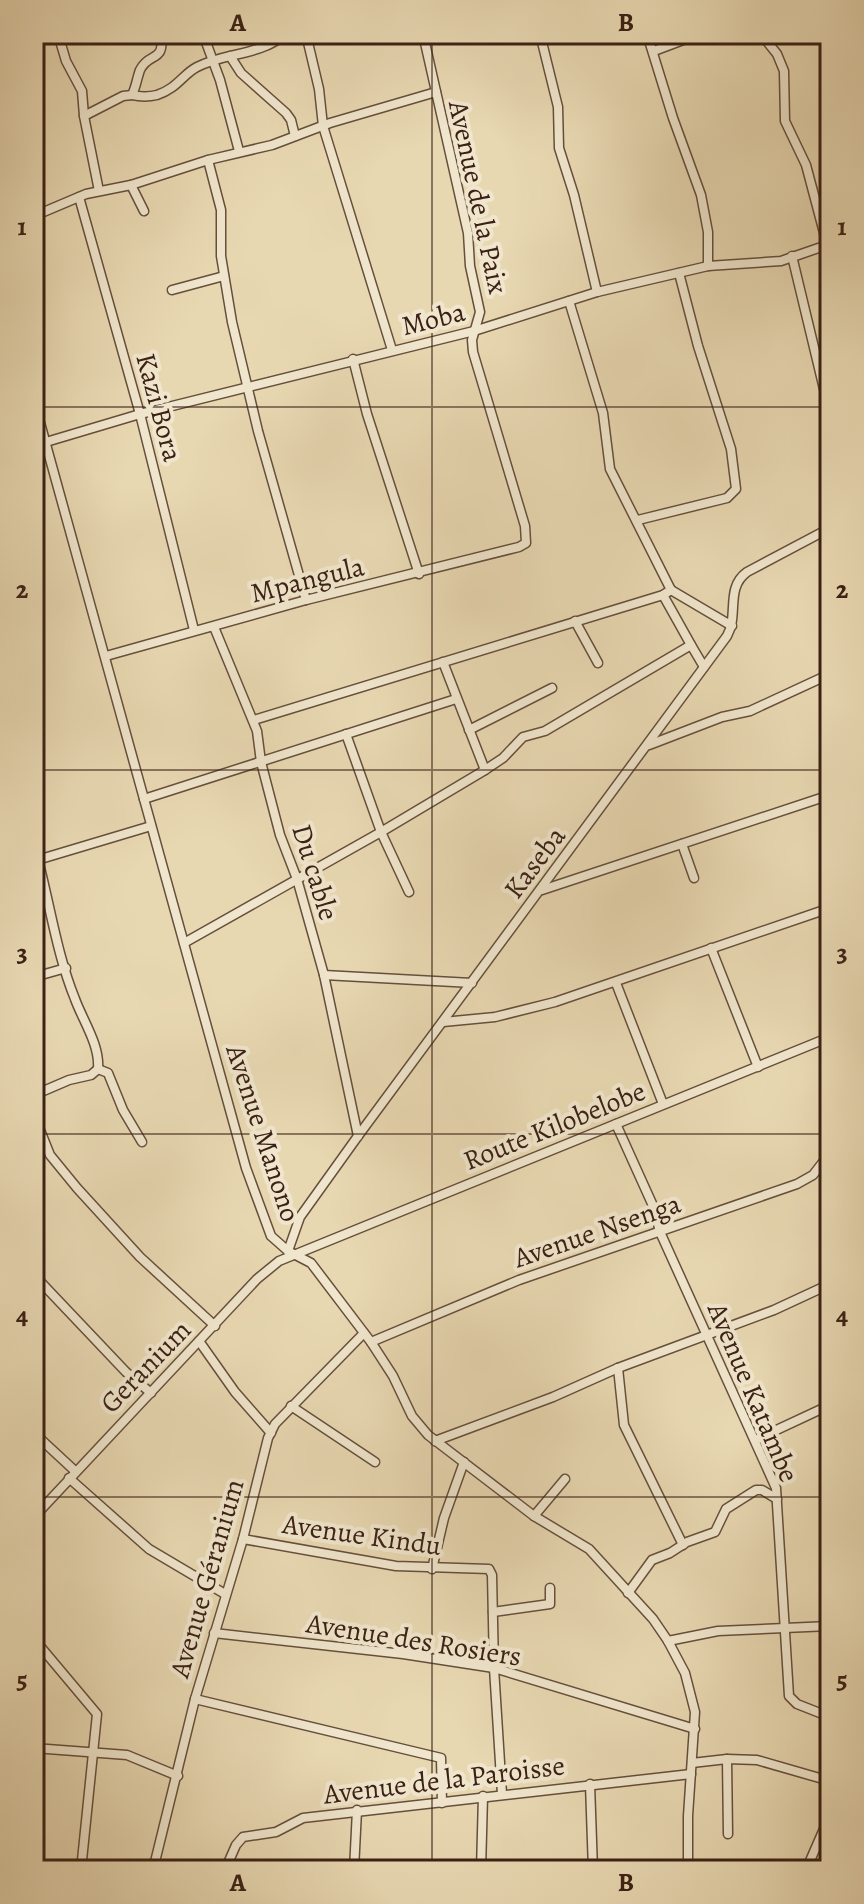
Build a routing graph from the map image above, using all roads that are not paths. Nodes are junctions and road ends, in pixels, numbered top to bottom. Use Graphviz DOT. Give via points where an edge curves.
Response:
graph roads {
  1 [pos="58,34"];
  2 [pos="161,34"];
  3 [pos="203,34"];
  4 [pos="285,34"];
  5 [pos="306,34"];
  6 [pos="423,34"];
  7 [pos="540,34"];
  8 [pos="647,34"];
  9 [pos="699,34"];
  10 [pos="761,34"];
  11 [pos="654,51"];
  12 [pos="230,56"];
  13 [pos="213,62"];
  14 [pos="436,92"];
  15 [pos="132,95"];
  16 [pos="84,116"];
  17 [pos="323,126"];
  18 [pos="295,136"];
  19 [pos="239,151"];
  20 [pos="208,160"];
  21 [pos="131,185"];
  22 [pos="99,191"];
  23 [pos="79,197"];
  24 [pos="144,211"];
  25 [pos="34,216"];
  26 [pos="829,244"];
  27 [pos="792,256"];
  28 [pos="708,266"];
  29 [pos="679,273"];
  30 [pos="224,276"];
  31 [pos="172,290"];
  32 [pos="597,292"];
  33 [pos="569,301"];
  34 [pos="474,331"];
  35 [pos="392,350"];
  36 [pos="353,359"];
  37 [pos="247,387"];
  38 [pos="34,401"];
  39 [pos="140,414"];
  40 [pos="830,414"];
  41 [pos="46,442"];
  42 [pos="638,520"];
  43 [pos="830,528"];
  44 [pos="519,547"];
  45 [pos="419,574"];
  46 [pos="667,592"];
  47 [pos="306,600"];
  48 [pos="575,621"];
  49 [pos="732,626"];
  50 [pos="214,627"];
  51 [pos="194,630"];
  52 [pos="691,645"];
  53 [pos="106,656"];
  54 [pos="443,662"];
  55 [pos="598,663"];
  56 [pos="704,667"];
  57 [pos="830,674"];
  58 [pos="552,688"];
  59 [pos="456,699"];
  60 [pos="254,720"];
  61 [pos="469,730"];
  62 [pos="346,734"];
  63 [pos="648,746"];
  64 [pos="261,762"];
  65 [pos="485,770"];
  66 [pos="830,795"];
  67 [pos="144,799"];
  68 [pos="151,826"];
  69 [pos="381,832"];
  70 [pos="682,844"];
  71 [pos="36,860"];
  72 [pos="694,878"];
  73 [pos="297,879"];
  74 [pos="541,890"];
  75 [pos="409,892"];
  76 [pos="830,908"];
  77 [pos="184,943"];
  78 [pos="711,948"];
  79 [pos="66,968"];
  80 [pos="324,975"];
  81 [pos="34,977"];
  82 [pos="472,983"];
  83 [pos="616,983"];
  84 [pos="443,1022"];
  85 [pos="830,1037"];
  86 [pos="758,1067"];
  87 [pos="98,1069"];
  88 [pos="34,1095"];
  89 [pos="663,1104"];
  90 [pos="34,1115"];
  91 [pos="616,1124"];
  92 [pos="358,1136"];
  93 [pos="142,1142"];
  94 [pos="830,1153"];
  95 [pos="660,1232"];
  96 [pos="291,1252"];
  97 [pos="34,1275"];
  98 [pos="830,1284"];
  99 [pos="215,1326"];
  100 [pos="364,1333"];
  101 [pos="706,1334"];
  102 [pos="199,1341"];
  103 [pos="371,1342"];
  104 [pos="618,1368"];
  105 [pos="151,1393"];
  106 [pos="830,1405"];
  107 [pos="291,1406"];
  108 [pos="34,1433"];
  109 [pos="271,1433"];
  110 [pos="755,1440"];
  111 [pos="435,1441"];
  112 [pos="375,1462"];
  113 [pos="464,1462"];
  114 [pos="72,1474"];
  115 [pos="565,1479"];
  116 [pos="777,1499"];
  117 [pos="534,1516"];
  118 [pos="34,1517"];
  119 [pos="243,1539"];
  120 [pos="683,1545"];
  121 [pos="432,1569"];
  122 [pos="550,1588"];
  123 [pos="628,1593"];
  124 [pos="225,1594"];
  125 [pos="493,1612"];
  126 [pos="830,1626"];
  127 [pos="783,1628"];
  128 [pos="214,1633"];
  129 [pos="34,1639"];
  130 [pos="668,1641"];
  131 [pos="494,1668"];
  132 [pos="195,1699"];
  133 [pos="830,1717"];
  134 [pos="695,1729"];
  135 [pos="34,1748"];
  136 [pos="94,1752"];
  137 [pos="727,1759"];
  138 [pos="692,1763"];
  139 [pos="691,1774"];
  140 [pos="178,1776"];
  141 [pos="830,1781"];
  142 [pos="590,1784"];
  143 [pos="502,1794"];
  144 [pos="483,1796"];
  145 [pos="442,1803"];
  146 [pos="357,1810"];
  147 [pos="830,1815"];
  148 [pos="728,1834"];
  149 [pos="81,1870"];
  150 [pos="153,1870"];
  151 [pos="225,1870"];
  152 [pos="354,1870"];
  153 [pos="481,1870"];
  154 [pos="593,1870"];
  155 [pos="688,1870"];
  156 [pos="806,1870"];
  1 -- 16 [label="street" via="82,91"];
  2 -- 15 [label="street" via="159,55 142,65"];
  3 -- 13 [label="street"];
  4 -- 12 [label="street" via="271,45"];
  5 -- 17 [label="street"];
  6 -- 14 [label="street, Avenue de la Paix"];
  7 -- 32 [label="street" via="558,107 559,148"];
  8 -- 11 [label="street"];
  9 -- 11 [label="street"];
  10 -- 26 [label="street" via="784,71 785,121 806,165"];
  11 -- 28 [label="street" via="704,204"];
  12 -- 13 [label="street"];
  12 -- 18 [label="street" via="241,73 286,113"];
  13 -- 15 [label="street" via="194,68 162,93"];
  13 -- 19 [label="street"];
  14 -- 17 [label="street"];
  14 -- 34 [label="street, Avenue de la Paix" via="468,233 480,312"];
  15 -- 16 [label="street"];
  16 -- 22 [label="street"];
  17 -- 18 [label="street"];
  17 -- 35 [label="street"];
  18 -- 19 [label="street"];
  19 -- 20 [label="street"];
  20 -- 21 [label="street"];
  20 -- 30 [label="street" via="221,210"];
  21 -- 22 [label="street"];
  21 -- 24 [label="street"];
  22 -- 23 [label="street"];
  23 -- 25 [label="street"];
  23 -- 39 [label="street, Kazi Bora"];
  26 -- 27 [label="street, Moba"];
  27 -- 28 [label="street, Moba"];
  27 -- 40 [label="street"];
  28 -- 29 [label="street, Moba"];
  29 -- 32 [label="street, Moba"];
  29 -- 42 [label="street" via="731,449 736,489 720,500"];
  30 -- 31 [label="street"];
  30 -- 37 [label="street"];
  32 -- 33 [label="street, Moba"];
  33 -- 34 [label="street, Moba"];
  33 -- 42 [label="street" via="603,413 610,469"];
  34 -- 35 [label="street, Moba"];
  34 -- 44 [label="street, Avenue de la Paix" via="475,363 525,526 526,543"];
  35 -- 36 [label="street, Moba"];
  36 -- 37 [label="street, Moba"];
  36 -- 45 [label="street"];
  37 -- 39 [label="street, Moba"];
  37 -- 47 [label="street"];
  38 -- 41 [label="street, Avenue Manono"];
  39 -- 41 [label="street, Moba"];
  39 -- 51 [label="street, Kazi Bora"];
  41 -- 53 [label="street, Avenue Manono"];
  42 -- 46 [label="street"];
  43 -- 49 [label="street, Kaseba" via="741,576 733,593"];
  44 -- 45 [label="street, Mpangula"];
  45 -- 47 [label="street, Mpangula"];
  46 -- 48 [label="street"];
  46 -- 49 [label="street"];
  46 -- 52 [label="street"];
  47 -- 50 [label="street, Mpangula"];
  48 -- 54 [label="street"];
  48 -- 55 [label="street"];
  49 -- 56 [label="street, Kaseba"];
  50 -- 51 [label="street, Mpangula"];
  50 -- 60 [label="street, Du cable"];
  51 -- 53 [label="street, Mpangula"];
  52 -- 56 [label="street"];
  52 -- 65 [label="street" via="545,731 523,737"];
  53 -- 67 [label="street, Avenue Manono"];
  54 -- 59 [label="street"];
  54 -- 60 [label="street"];
  56 -- 63 [label="street, Kaseba"];
  57 -- 63 [label="street" via="750,711"];
  58 -- 61 [label="street"];
  59 -- 61 [label="street"];
  59 -- 62 [label="street"];
  60 -- 64 [label="street, Du cable"];
  61 -- 65 [label="street"];
  62 -- 64 [label="street"];
  62 -- 69 [label="street"];
  63 -- 74 [label="street, Kaseba"];
  64 -- 67 [label="street"];
  64 -- 73 [label="street, Du cable"];
  65 -- 69 [label="street"];
  66 -- 70 [label="street"];
  67 -- 68 [label="street, Avenue Manono"];
  68 -- 71 [label="street"];
  68 -- 77 [label="street, Avenue Manono"];
  69 -- 73 [label="street"];
  69 -- 75 [label="street"];
  70 -- 72 [label="street"];
  70 -- 74 [label="street"];
  71 -- 79 [label="street"];
  73 -- 77 [label="street"];
  73 -- 80 [label="street, Du cable"];
  74 -- 82 [label="street, Kaseba"];
  76 -- 78 [label="street"];
  77 -- 96 [label="street, Avenue Manono" via="260,1209 271,1236"];
  78 -- 83 [label="street"];
  78 -- 86 [label="street"];
  79 -- 81 [label="street"];
  79 -- 87 [label="street"];
  80 -- 82 [label="street"];
  80 -- 92 [label="street, Du cable"];
  82 -- 84 [label="street, Kaseba"];
  83 -- 84 [label="street" via="517,1012"];
  83 -- 89 [label="street"];
  84 -- 92 [label="street, Kaseba"];
  85 -- 86 [label="street, Route Kilobelobe"];
  86 -- 89 [label="street, Route Kilobelobe"];
  87 -- 88 [label="street"];
  87 -- 93 [label="street" via="108,1073"];
  89 -- 91 [label="street, Route Kilobelobe"];
  90 -- 99 [label="street" via="50,1155 77,1188 140,1257"];
  91 -- 95 [label="street, Avenue Katambe"];
  91 -- 96 [label="street, Route Kilobelobe"];
  92 -- 96 [label="street, Kaseba" via="300,1217"];
  94 -- 95 [label="street, Avenue Nsenga" via="813,1175 797,1184"];
  95 -- 101 [label="street, Avenue Katambe"];
  95 -- 103 [label="street, Avenue Nsenga" via="519,1280"];
  96 -- 99 [label="street, Geranium" via="265,1271"];
  96 -- 100 [label="street, Avenue Manono" via="311,1263"];
  97 -- 105 [label="street"];
  98 -- 101 [label="street"];
  99 -- 102 [label="street, Geranium"];
  100 -- 103 [label="street, Avenue Manono"];
  100 -- 107 [label="street, Avenue Géranium"];
  101 -- 104 [label="street"];
  101 -- 110 [label="street, Avenue Katambe"];
  102 -- 105 [label="street, Geranium"];
  102 -- 109 [label="street"];
  103 -- 111 [label="street, Avenue Manono" via="412,1416"];
  104 -- 111 [label="street"];
  104 -- 120 [label="street" via="624,1425"];
  105 -- 114 [label="street, Geranium"];
  106 -- 110 [label="street"];
  107 -- 109 [label="street, Avenue Géranium"];
  107 -- 112 [label="street"];
  108 -- 114 [label="street"];
  109 -- 119 [label="street, Avenue Géranium"];
  110 -- 116 [label="street, Avenue Katambe"];
  111 -- 113 [label="street, Avenue Manono"];
  113 -- 117 [label="street, Avenue Manono"];
  113 -- 121 [label="street"];
  114 -- 118 [label="street, Geranium"];
  114 -- 124 [label="street" via="149,1549"];
  115 -- 117 [label="street"];
  116 -- 120 [label="street" via="756,1490 726,1509 715,1532"];
  116 -- 127 [label="street, Avenue Katambe"];
  117 -- 123 [label="street, Avenue Manono" via="589,1549"];
  119 -- 121 [label="street, Avenue Kindu"];
  119 -- 124 [label="street, Avenue Géranium"];
  120 -- 123 [label="street" via="652,1560"];
  121 -- 125 [label="street, Avenue Kindu" via="489,1569"];
  122 -- 125 [label="street" via="550,1604"];
  123 -- 130 [label="street, Avenue Manono"];
  124 -- 128 [label="street, Avenue Géranium"];
  125 -- 131 [label="street, Avenue Kindu"];
  126 -- 127 [label="street"];
  127 -- 130 [label="street" via="704,1632"];
  127 -- 133 [label="street, Avenue Katambe" via="791,1701"];
  128 -- 131 [label="street, Avenue des Rosiers"];
  128 -- 132 [label="street, Avenue Géranium"];
  129 -- 136 [label="street" via="97,1714"];
  130 -- 134 [label="street, Avenue Manono" via="691,1689"];
  131 -- 134 [label="street, Avenue des Rosiers"];
  131 -- 143 [label="street, Avenue Kindu"];
  132 -- 140 [label="street, Avenue Géranium"];
  132 -- 145 [label="street" via="441,1758"];
  134 -- 138 [label="street, Avenue Manono"];
  135 -- 136 [label="street"];
  136 -- 140 [label="street" via="127,1755"];
  136 -- 149 [label="street"];
  137 -- 138 [label="street"];
  137 -- 141 [label="street" via="757,1760"];
  137 -- 148 [label="street"];
  138 -- 139 [label="street, Avenue Manono"];
  139 -- 142 [label="street, Avenue de la Paroisse"];
  139 -- 155 [label="street, Avenue Manono"];
  140 -- 150 [label="street, Avenue Géranium"];
  142 -- 143 [label="street, Avenue de la Paroisse"];
  142 -- 154 [label="street"];
  143 -- 144 [label="street, Avenue de la Paroisse"];
  144 -- 145 [label="street, Avenue de la Paroisse"];
  144 -- 153 [label="street"];
  145 -- 146 [label="street, Avenue de la Paroisse"];
  146 -- 151 [label="street, Avenue de la Paroisse" via="303,1818 276,1832 243,1837"];
  146 -- 152 [label="street"];
  147 -- 156 [label="street"];
}
